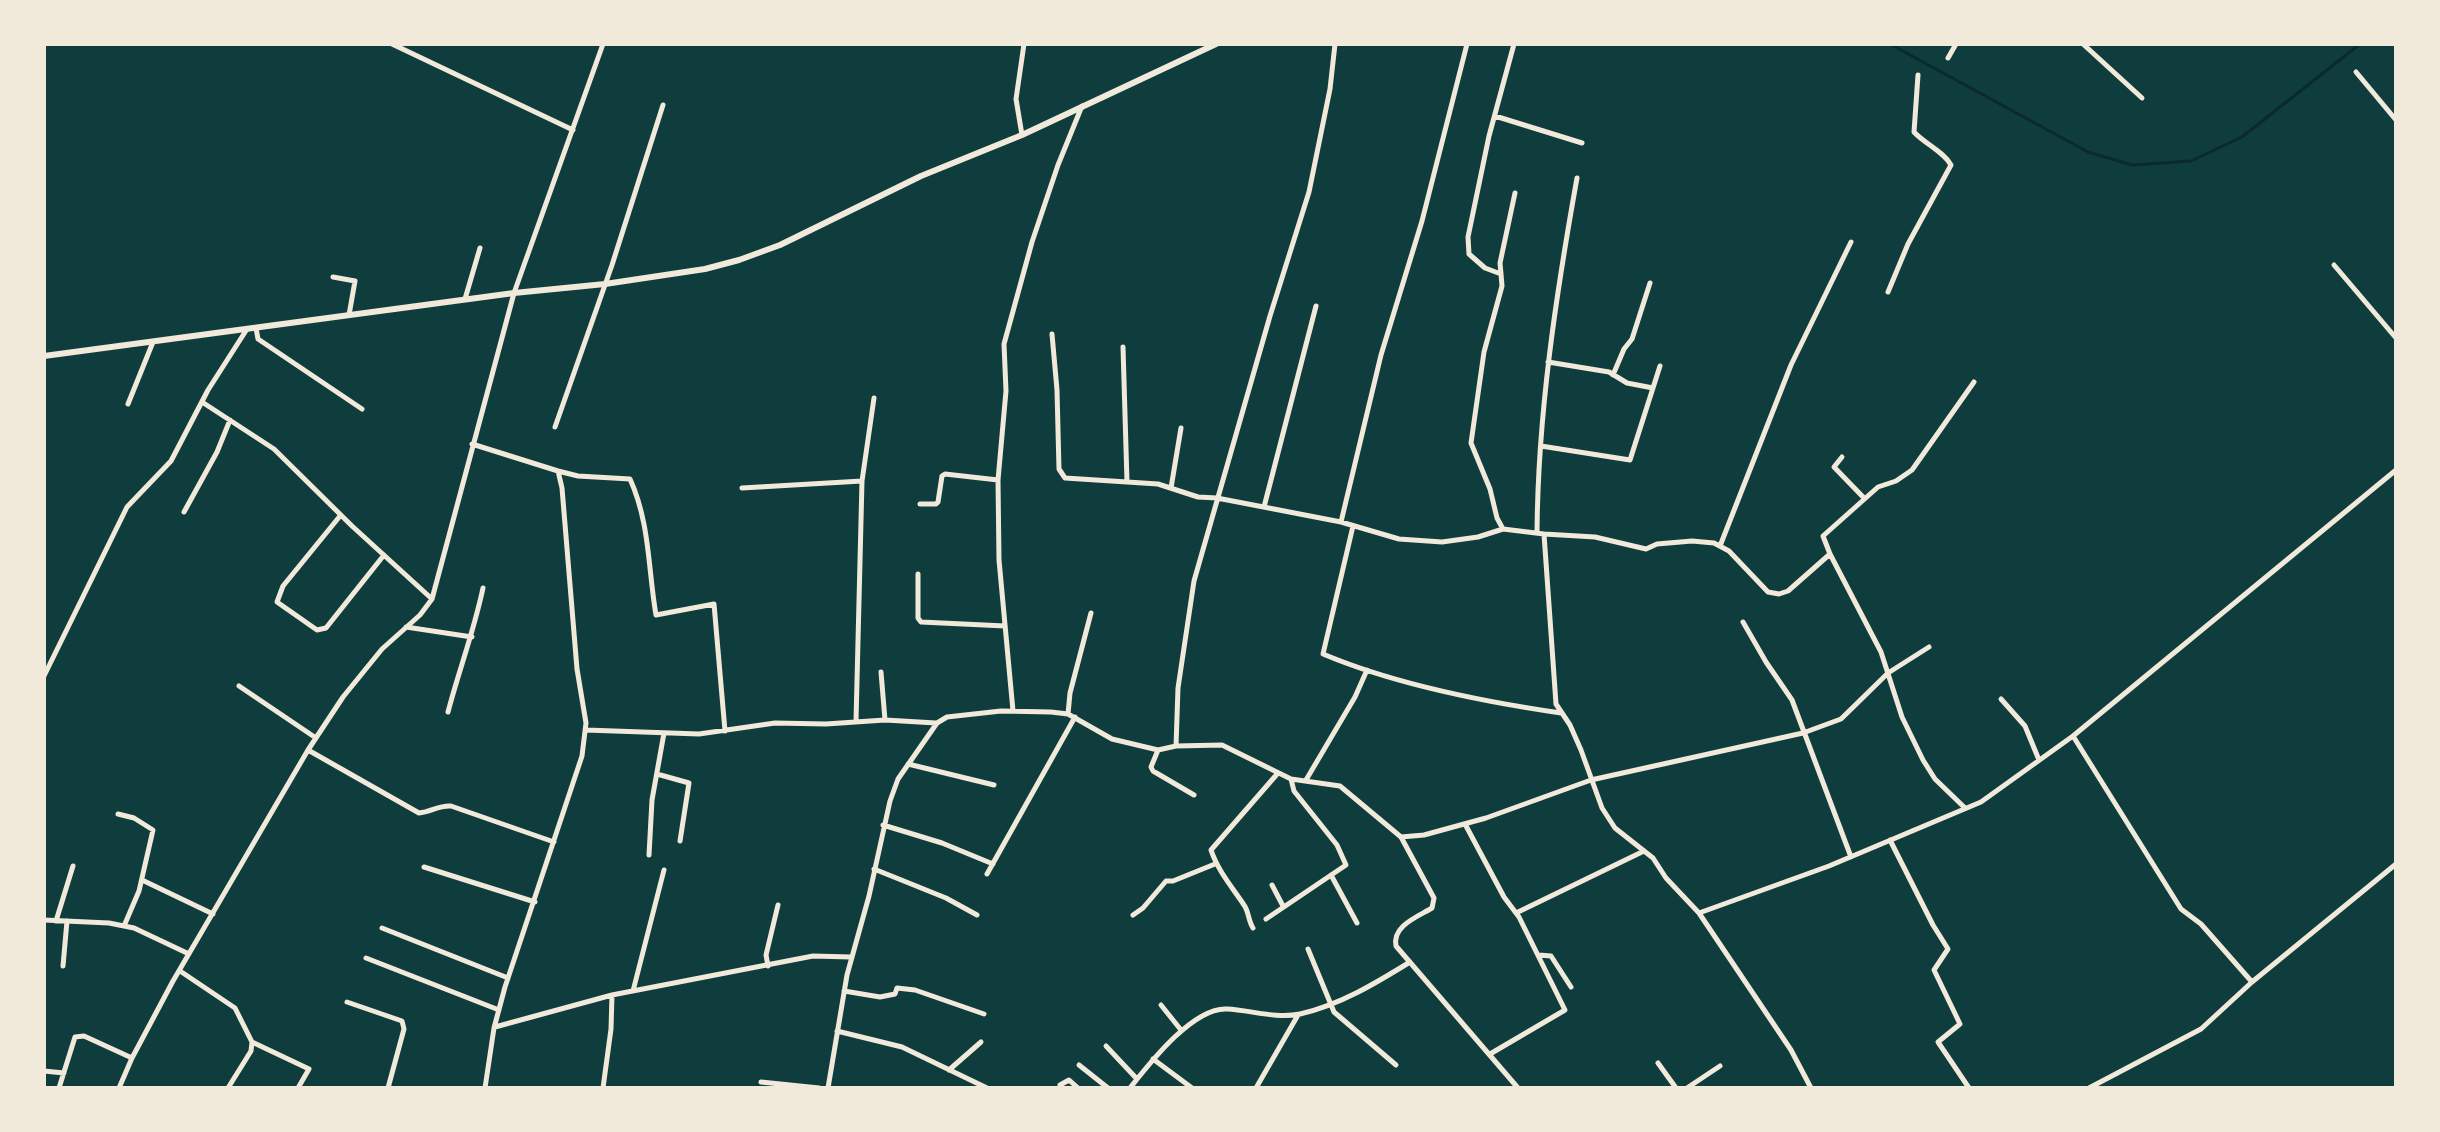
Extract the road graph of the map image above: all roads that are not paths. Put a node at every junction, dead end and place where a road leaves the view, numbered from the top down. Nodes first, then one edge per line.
1 (392, 44) edge
2 (603, 44) edge
3 (1024, 44) edge
4 (1216, 44) edge
5 (1335, 44) edge
6 (1467, 44) edge
7 (1514, 44) edge
8 (1956, 44) edge
9 (2083, 44) edge
10 (1948, 58) dead end
11 (2356, 72) dead end
12 (1918, 75) dead end
13 (2142, 98) dead end
14 (663, 105) dead end
15 (1083, 106) junction
16 (1495, 116) junction
17 (2396, 120) edge
18 (573, 130) junction
19 (1022, 135) junction
20 (1582, 143) dead end
21 (1577, 178) dead end
22 (1515, 193) dead end
23 (1851, 242) dead end
24 (480, 248) dead end
25 (2334, 265) dead end
26 (1501, 274) junction
27 (333, 277) dead end
28 (1650, 283) dead end
29 (605, 284) junction
30 (1888, 292) dead end
31 (514, 293) junction
32 (465, 299) junction
33 (1316, 306) dead end
34 (349, 315) junction
35 (256, 328) junction
36 (247, 329) junction
37 (1052, 334) dead end
38 (2396, 338) edge
39 (153, 342) junction
40 (1123, 347) dead end
41 (44, 356) edge
42 (1548, 362) junction
43 (1660, 366) dead end
44 (1613, 375) junction
45 (1974, 382) dead end
46 (1653, 388) junction
47 (874, 398) dead end
48 (202, 402) junction
49 (128, 404) dead end
50 (362, 409) dead end
51 (230, 420) junction
52 (555, 427) dead end
53 (1181, 428) dead end
54 (472, 444) junction
55 (1541, 446) junction
56 (1842, 457) dead end
57 (2396, 470) edge
58 (558, 471) junction
59 (998, 480) junction
60 (862, 481) junction
61 (1127, 482) junction
62 (742, 488) dead end
63 (1171, 488) junction
64 (1217, 498) junction
65 (1864, 498) junction
66 (920, 504) dead end
67 (1264, 507) junction
68 (184, 512) dead end
69 (341, 515) junction
70 (1341, 522) junction
71 (1353, 526) junction
72 (1503, 529) junction
73 (1541, 533) junction
74 (1720, 546) junction
75 (1830, 554) junction
76 (384, 555) junction
77 (918, 574) dead end
78 (483, 588) dead end
79 (432, 599) junction
80 (1091, 613) dead end
81 (1743, 622) dead end
82 (1005, 626) junction
83 (406, 627) junction
84 (473, 637) junction
85 (1929, 647) dead end
86 (1367, 670) junction
87 (881, 672) dead end
88 (1888, 673) junction
89 (44, 676) edge
90 (239, 686) dead end
91 (2001, 699) dead end
92 (1013, 711) junction
93 (448, 712) dead end
94 (1562, 713) junction
95 (1068, 714) junction
96 (1075, 717) junction
97 (885, 720) junction
98 (856, 721) junction
99 (937, 723) junction
100 (586, 730) junction
101 (725, 731) junction
102 (664, 733) junction
103 (1803, 733) junction
104 (2073, 736) junction
105 (316, 738) junction
106 (1176, 746) junction
107 (308, 750) junction
108 (1158, 750) junction
109 (2039, 760) junction
110 (908, 764) junction
111 (1278, 773) junction
112 (657, 774) junction
113 (1291, 779) junction
114 (1306, 780) junction
115 (1591, 780) junction
116 (994, 785) dead end
117 (1194, 795) dead end
118 (1965, 808) junction
119 (118, 814) dead end
120 (1465, 824) junction
121 (883, 825) junction
122 (1401, 837) junction
123 (1890, 840) junction
124 (680, 841) dead end
125 (554, 842) junction
126 (1644, 851) junction
127 (649, 855) dead end
128 (1851, 857) junction
129 (993, 864) junction
130 (1215, 864) junction
131 (2396, 864) edge
132 (73, 866) dead end
133 (424, 867) dead end
134 (874, 869) junction
135 (664, 870) dead end
136 (987, 874) dead end
137 (1331, 875) junction
138 (142, 880) junction
139 (1272, 885) dead end
140 (535, 902) junction
141 (778, 905) dead end
142 (1283, 906) junction
143 (1516, 913) junction
144 (1699, 913) junction
145 (213, 914) junction
146 (977, 915) dead end
147 (1133, 915) dead end
148 (1266, 919) dead end
149 (44, 920) edge
150 (56, 921) junction
151 (67, 921) junction
152 (1357, 923) dead end
153 (124, 926) junction
154 (382, 928) dead end
155 (1253, 928) dead end
156 (1308, 949) dead end
157 (189, 954) junction
158 (1538, 955) junction
159 (851, 957) junction
160 (366, 958) dead end
161 (1410, 962) junction
162 (63, 966) dead end
163 (768, 966) junction
164 (180, 971) junction
165 (508, 978) junction
166 (2252, 982) junction
167 (1571, 987) dead end
168 (633, 991) junction
169 (844, 991) junction
170 (612, 995) junction
171 (347, 1002) dead end
172 (1329, 1003) junction
173 (1161, 1005) dead end
174 (499, 1010) junction
175 (984, 1014) dead end
176 (1298, 1014) junction
177 (494, 1028) junction
178 (1181, 1030) junction
179 (837, 1031) junction
180 (252, 1042) junction
181 (981, 1042) dead end
182 (1106, 1046) dead end
183 (1490, 1054) junction
184 (132, 1058) junction
185 (1153, 1059) junction
186 (1658, 1063) dead end
187 (1079, 1065) dead end
188 (1396, 1065) dead end
189 (1720, 1066) dead end
190 (949, 1070) junction
191 (44, 1071) edge
192 (64, 1073) junction
193 (1137, 1079) junction
194 (761, 1082) dead end
195 (1060, 1085) dead end
196 (59, 1088) edge
197 (119, 1088) edge
198 (228, 1088) edge
199 (298, 1088) edge
200 (388, 1088) edge
201 (485, 1088) edge
202 (603, 1088) edge
203 (819, 1088) edge
204 (828, 1088) edge
205 (987, 1088) edge
206 (1078, 1088) edge
207 (1108, 1088) edge
208 (1130, 1088) edge
209 (1192, 1088) edge
210 (1256, 1088) edge
211 (1518, 1088) edge
212 (1676, 1088) edge
213 (1687, 1088) edge
214 (1811, 1088) edge
215 (1969, 1088) edge
216 (2089, 1088) edge

1 - 18 street
2 - 18 street
3 - 19 street
4 - 15 main road
5 - 64 street
6 - 70 street
7 - 16 street
8 - 10 street
9 - 13 street
11 - 17 street
12 - 30 street
14 - 29 street
15 - 19 main road
15 - 59 street
16 - 20 street
16 - 26 street
18 - 31 street
19 - 29 main road
21 - 42 street
22 - 26 street
23 - 74 street
24 - 32 street
25 - 38 street
26 - 72 street
27 - 34 street
28 - 44 street
29 - 31 main road
29 - 52 street
31 - 32 main road
31 - 54 street
32 - 34 main road
33 - 67 street
34 - 35 main road
35 - 36 main road
35 - 50 street
36 - 39 main road
36 - 48 street
37 - 61 street
39 - 41 main road
39 - 49 street
40 - 61 street
42 - 44 street
42 - 55 street
43 - 46 street
44 - 46 street
45 - 65 street
46 - 55 street
47 - 60 street
48 - 51 street
48 - 89 street
51 - 68 street
51 - 69 street
53 - 63 street
54 - 58 street
54 - 79 street
55 - 73 street
56 - 65 street
57 - 104 street
58 - 100 street
58 - 101 street
59 - 66 street
59 - 82 street
60 - 62 street
60 - 98 street
61 - 63 street
63 - 64 street
64 - 67 street
64 - 106 street
65 - 75 street
67 - 70 street
69 - 76 street
69 - 76 street
70 - 71 street
71 - 72 street
71 - 86 street
72 - 73 street
73 - 74 street
73 - 94 street
74 - 75 street
75 - 88 street
76 - 79 street
77 - 82 street
78 - 84 street
79 - 83 street
80 - 95 street
81 - 103 street
82 - 92 street
83 - 84 street
83 - 105 street
84 - 93 street
85 - 88 street
86 - 94 street
86 - 114 street
87 - 97 street
88 - 103 street
88 - 118 street
90 - 105 street
91 - 109 street
92 - 95 street
92 - 99 street
94 - 115 street
95 - 96 street
96 - 108 street
96 - 129 street
97 - 98 street
97 - 99 street
98 - 101 street
99 - 110 street
100 - 102 street
100 - 125 street
101 - 102 street
102 - 112 street
103 - 115 street
103 - 128 street
104 - 109 street
104 - 166 street
105 - 107 street
106 - 108 street
106 - 111 street
107 - 125 street
107 - 145 street
108 - 117 street
109 - 118 street
110 - 116 street
110 - 121 street
111 - 113 street
111 - 130 street
112 - 124 street
112 - 127 street
113 - 114 street
113 - 137 street
114 - 122 street
115 - 120 street
115 - 126 street
118 - 123 street
119 - 138 street
120 - 122 street
120 - 143 street
121 - 129 street
121 - 134 street
122 - 161 street
123 - 128 street
123 - 215 street
125 - 140 street
126 - 143 street
126 - 144 street
128 - 144 street
129 - 136 street
130 - 147 street
130 - 155 street
131 - 166 street
132 - 150 street
133 - 140 street
134 - 146 street
134 - 159 street
135 - 168 street
137 - 142 street
137 - 152 street
138 - 145 street
138 - 153 street
139 - 142 street
140 - 165 street
141 - 163 street
142 - 148 street
143 - 158 street
144 - 214 street
145 - 157 street
149 - 150 street
150 - 151 street
151 - 153 street
151 - 162 street
153 - 157 street
154 - 165 street
156 - 172 street
157 - 164 street
158 - 167 street
158 - 183 street
159 - 163 street
159 - 169 street
160 - 174 street
161 - 172 street
161 - 183 street
163 - 168 street
164 - 180 street
164 - 184 street
165 - 174 street
166 - 216 street
168 - 170 street
169 - 175 street
169 - 179 street
170 - 177 street
170 - 202 street
171 - 200 street
172 - 176 street
172 - 188 street
173 - 178 street
174 - 177 street
176 - 178 street
176 - 210 street
177 - 201 street
178 - 185 street
179 - 190 street
179 - 204 street
180 - 198 street
180 - 199 street
181 - 190 street
182 - 193 street
183 - 211 street
184 - 192 street
184 - 197 street
185 - 193 street
185 - 209 street
186 - 212 street
187 - 207 street
189 - 213 street
190 - 205 street
191 - 192 street
192 - 196 street
193 - 208 street
194 - 203 street
195 - 206 street

